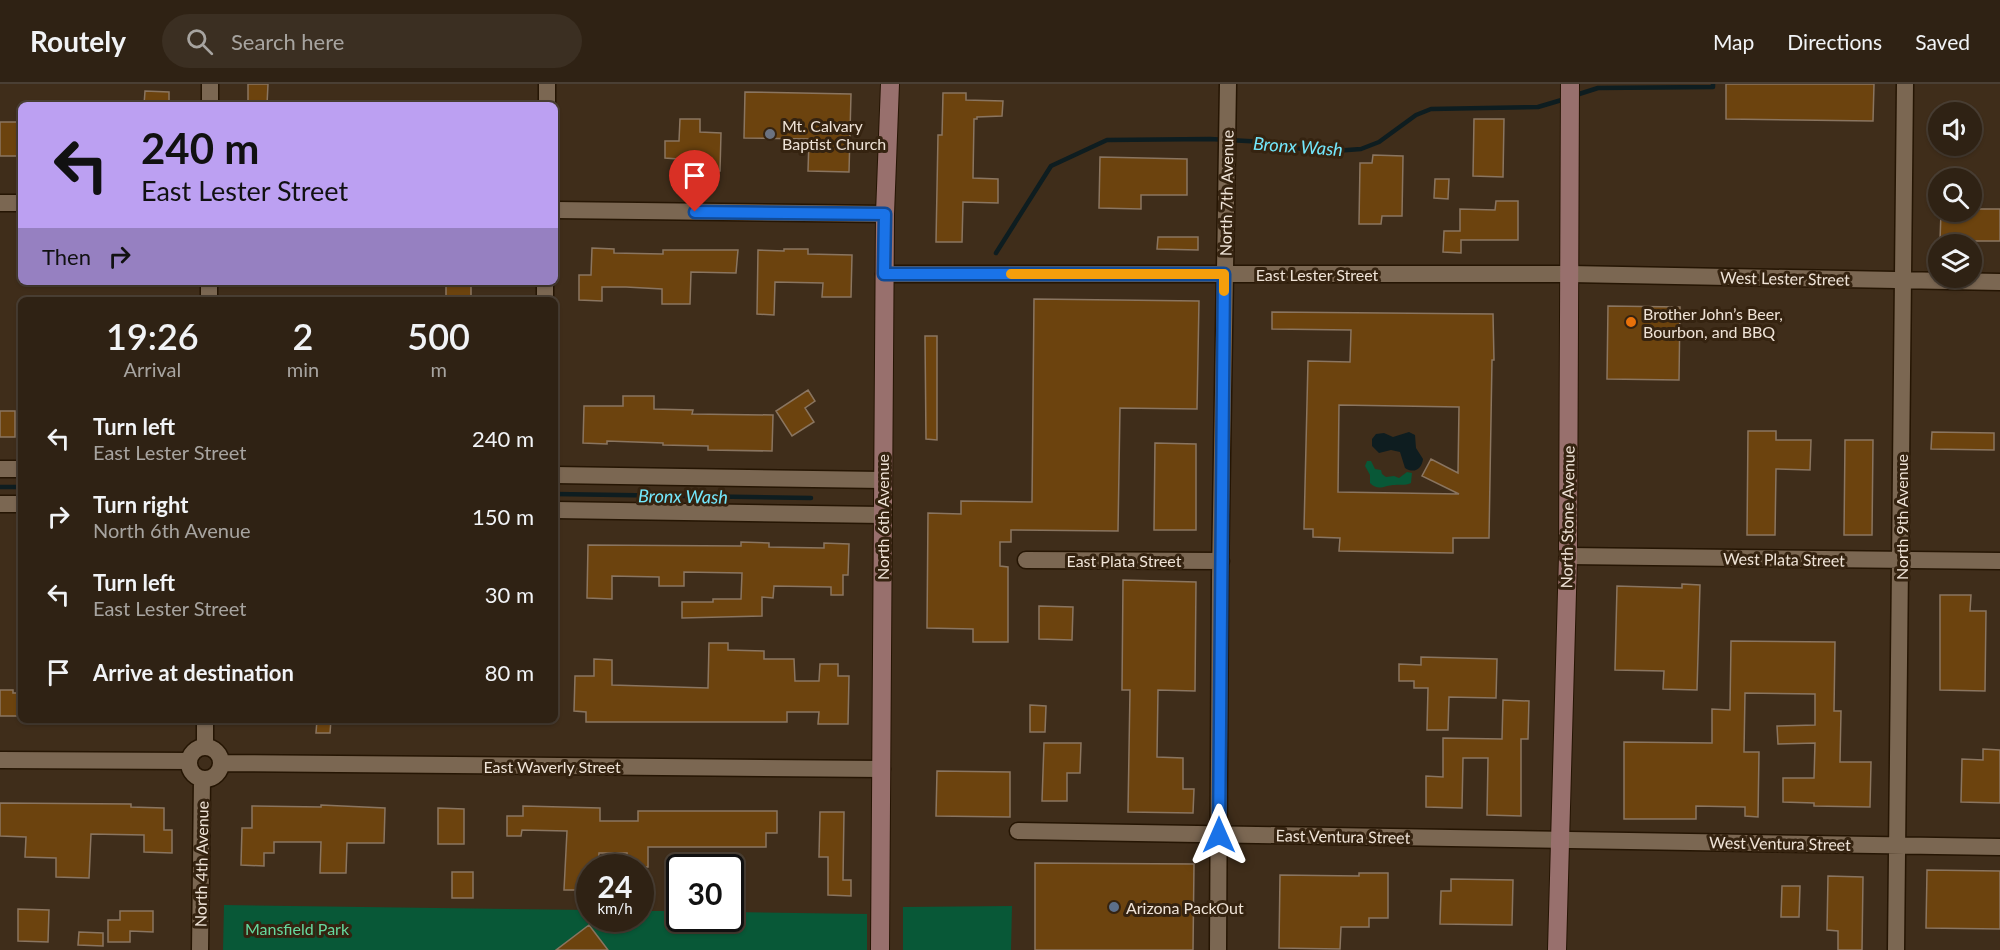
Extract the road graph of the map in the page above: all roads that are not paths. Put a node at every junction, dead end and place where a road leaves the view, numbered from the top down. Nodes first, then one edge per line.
1 (210, 84) edge
2 (547, 84) edge
3 (890, 84) edge
4 (1228, 84) edge
5 (1570, 84) edge
6 (1905, 84) edge
7 (210, 102) edge
8 (547, 102) edge
9 (0, 203) edge
10 (18, 203) edge
11 (558, 210) edge
12 (885, 214) junction
13 (884, 274) junction
14 (1224, 274) junction
15 (1570, 274) junction
16 (1902, 280) junction
17 (2000, 282) edge
18 (0, 469) edge
19 (18, 470) edge
20 (558, 475) edge
21 (882, 480) junction
22 (0, 504) edge
23 (18, 504) edge
24 (558, 510) edge
25 (882, 515) junction
26 (1568, 556) junction
27 (1026, 560) dead end
28 (1900, 560) junction
29 (1221, 561) junction
30 (2000, 561) edge
31 (205, 723) edge
32 (205, 747) junction
33 (0, 760) edge
34 (189, 761) junction
35 (222, 763) junction
36 (882, 769) junction
37 (202, 779) junction
38 (1018, 831) dead end
39 (1219, 835) junction
40 (1559, 839) junction
41 (1898, 845) junction
42 (2000, 847) edge
43 (200, 950) edge
44 (880, 950) edge
45 (1218, 950) edge
46 (1557, 950) edge
47 (1896, 950) edge

1 - 7 street
2 - 8 street
3 - 12 street, North 6th Avenue
4 - 14 street, North 7th Avenue
5 - 15 street, North Stone Avenue
6 - 16 street, North 9th Avenue
9 - 10 street
11 - 12 street
12 - 13 street, North 6th Avenue
13 - 14 street, East Lester Street
13 - 21 street, North 6th Avenue
14 - 15 street, East Lester Street
14 - 29 street, North 7th Avenue
15 - 16 street, West Lester Street
15 - 26 street, North Stone Avenue
16 - 17 street, West Lester Street
16 - 28 street, North 9th Avenue
18 - 19 street
20 - 21 street
21 - 25 street, North 6th Avenue
22 - 23 street
24 - 25 street
25 - 36 street, North 6th Avenue
26 - 28 street, West Plata Street
26 - 40 street, North Stone Avenue
27 - 29 street, East Plata Street
28 - 30 street, West Plata Street
28 - 41 street, North 9th Avenue
29 - 39 street, North 7th Avenue
31 - 32 street
32 - 34 street
32 - 35 street
33 - 34 street
34 - 37 street
35 - 36 street, East Waverly Street
35 - 37 street
36 - 44 street, North 6th Avenue
37 - 43 street, North 4th Avenue
38 - 39 street, East Ventura Street
39 - 40 street, East Ventura Street
39 - 45 street, North 7th Avenue
40 - 41 street, West Ventura Street
40 - 46 street, North Stone Avenue
41 - 42 street, West Ventura Street
41 - 47 street, North 9th Avenue

